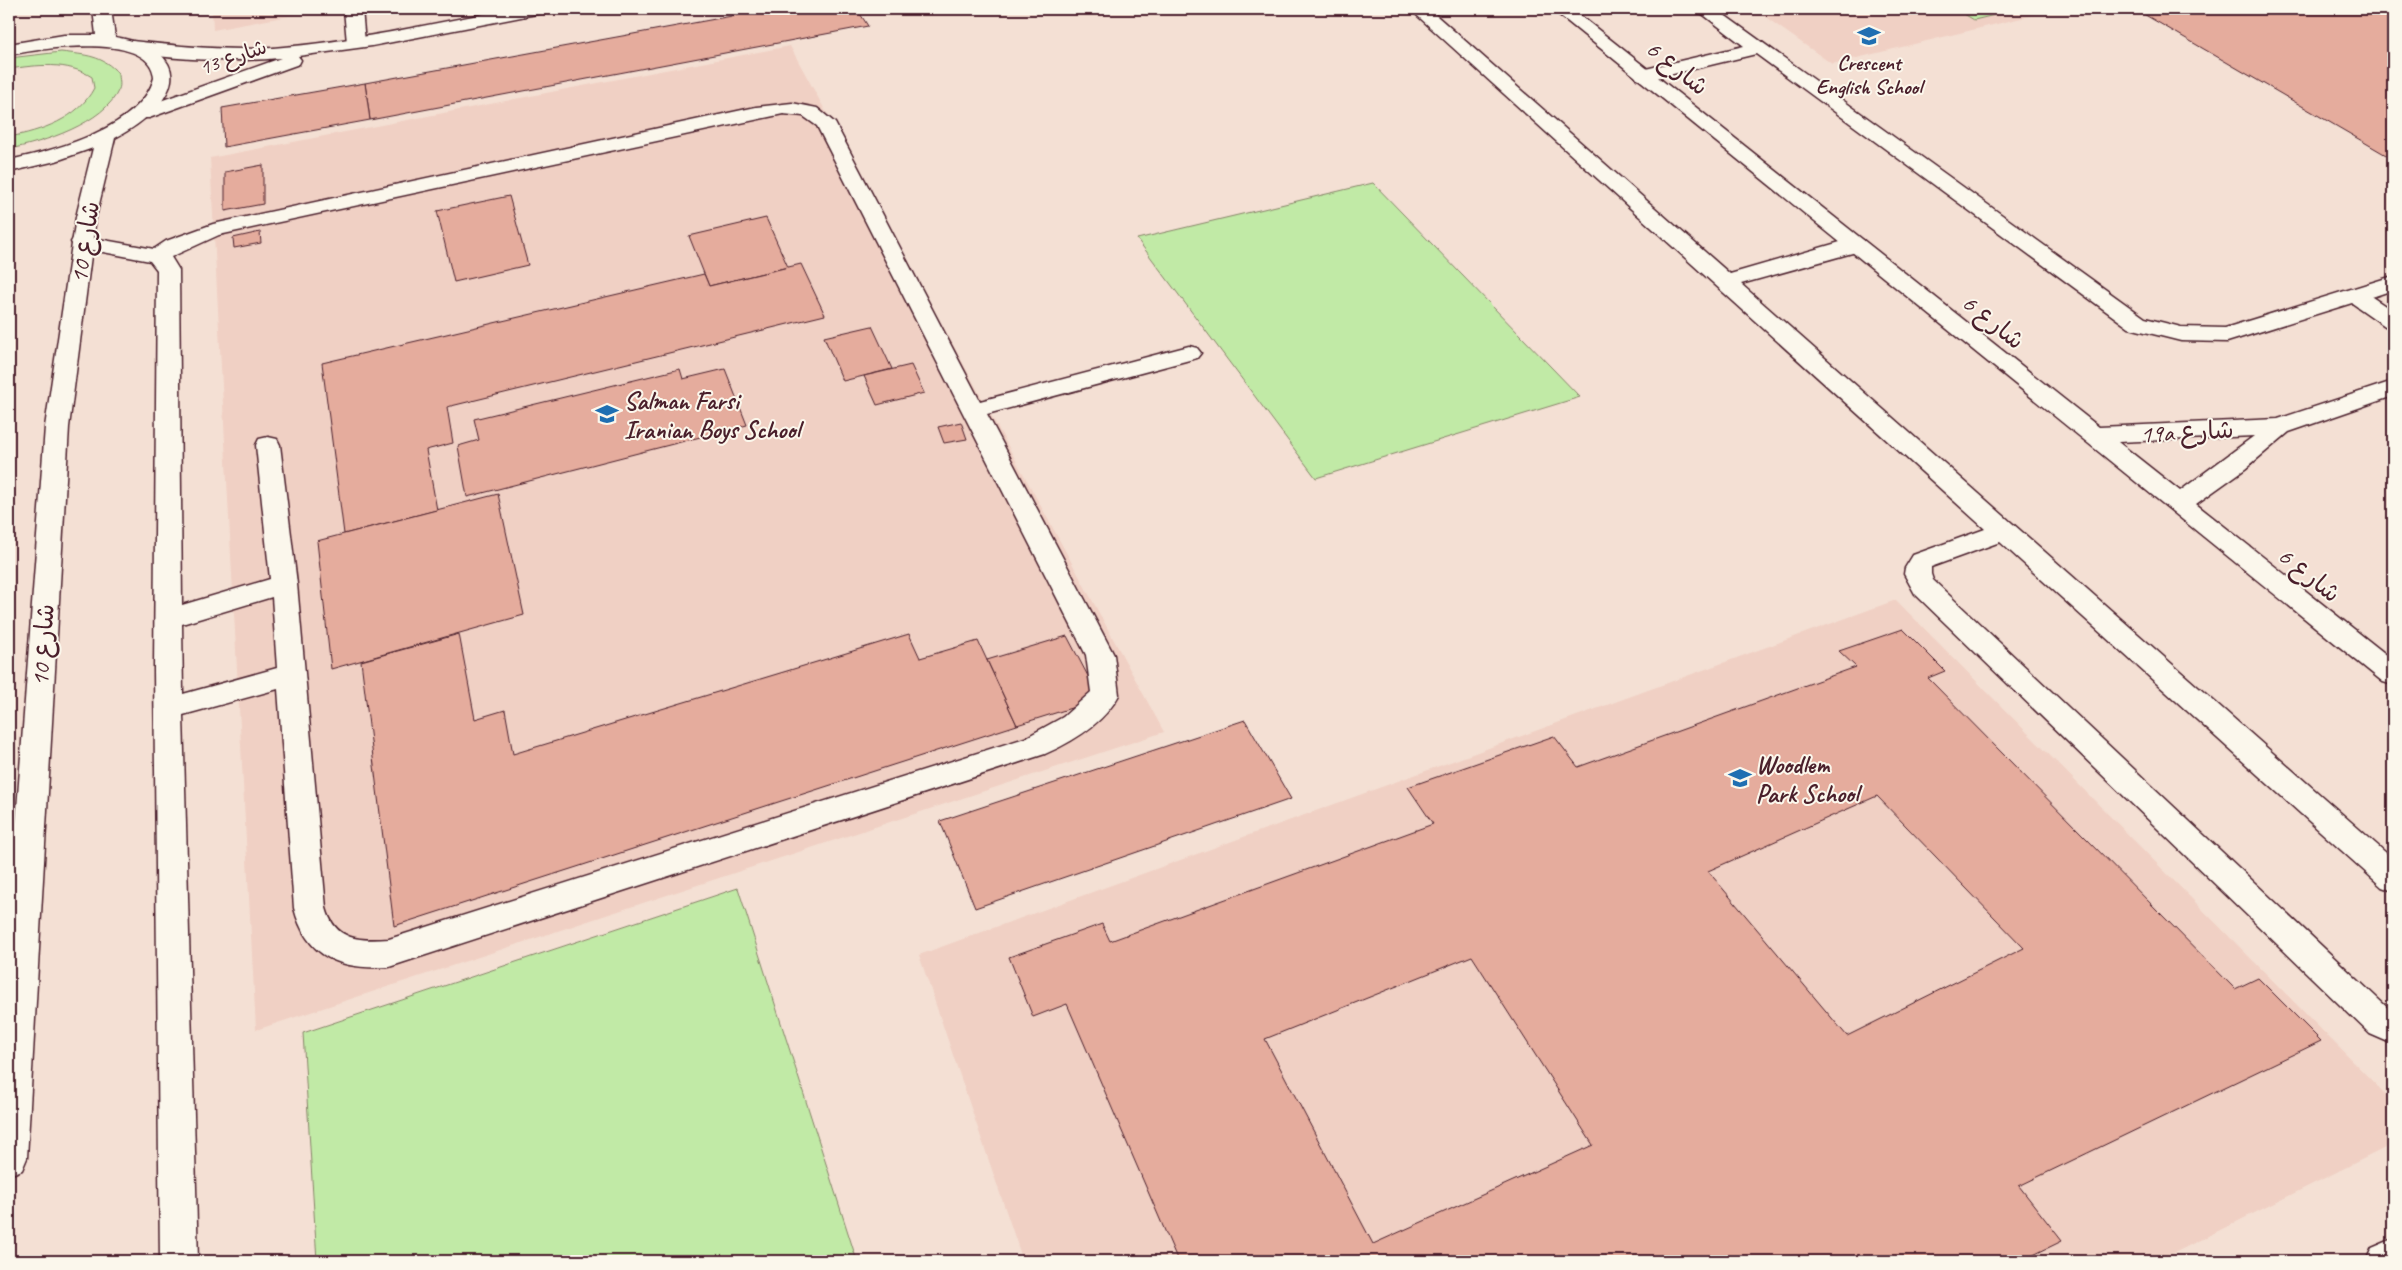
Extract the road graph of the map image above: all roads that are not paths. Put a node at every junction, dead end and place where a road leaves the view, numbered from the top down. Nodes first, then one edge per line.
1 (102, 9) edge
2 (352, 9) edge
3 (536, 9) edge
4 (1419, 9) edge
5 (1561, 9) edge
6 (1705, 9) edge
7 (106, 41) junction
8 (347, 44) junction
9 (132, 46) junction
10 (1759, 48) junction
11 (9, 49) edge
12 (1644, 75) junction
13 (142, 114) junction
14 (106, 136) junction
15 (9, 166) edge
16 (82, 242) junction
17 (1855, 245) junction
18 (157, 256) junction
19 (1725, 282) junction
20 (2393, 283) edge
21 (2356, 296) junction
22 (2393, 321) edge
23 (1189, 353) dead end
24 (2393, 388) edge
25 (973, 410) junction
26 (2280, 427) junction
27 (2093, 435) junction
28 (268, 445) dead end
29 (2179, 504) junction
30 (2004, 531) junction
31 (284, 584) junction
32 (169, 618) junction
33 (290, 675) junction
34 (2393, 675) edge
35 (170, 708) junction
36 (2393, 878) edge
37 (2393, 1030) edge
38 (9, 1158) edge
39 (2393, 1257) edge
40 (179, 1261) edge
41 (2385, 1261) edge

1 - 7 street
2 - 8 street
3 - 8 street, شارع 13
4 - 19 street
5 - 12 street, شارع 6
6 - 10 street
7 - 9 street
7 - 11 street
8 - 9 street, شارع 13
8 - 13 street, شارع 13
9 - 13 street
10 - 12 street
10 - 21 street
12 - 17 street, شارع 6
13 - 14 street
14 - 15 street
14 - 16 street, شارع 10
16 - 18 street
16 - 38 street, شارع 10
17 - 19 street
17 - 27 street, شارع 6
18 - 25 street
18 - 32 street
19 - 30 street
20 - 21 street
21 - 22 street
23 - 25 street
24 - 26 street, 19a شارع
25 - 33 street
26 - 27 street, 19a شارع
26 - 29 street, 19a شارع
27 - 29 street, شارع 6
28 - 31 street
29 - 34 street, شارع 6
30 - 36 street
30 - 37 street
31 - 32 street
31 - 33 street
32 - 35 street
33 - 35 street
35 - 40 street
39 - 41 street

